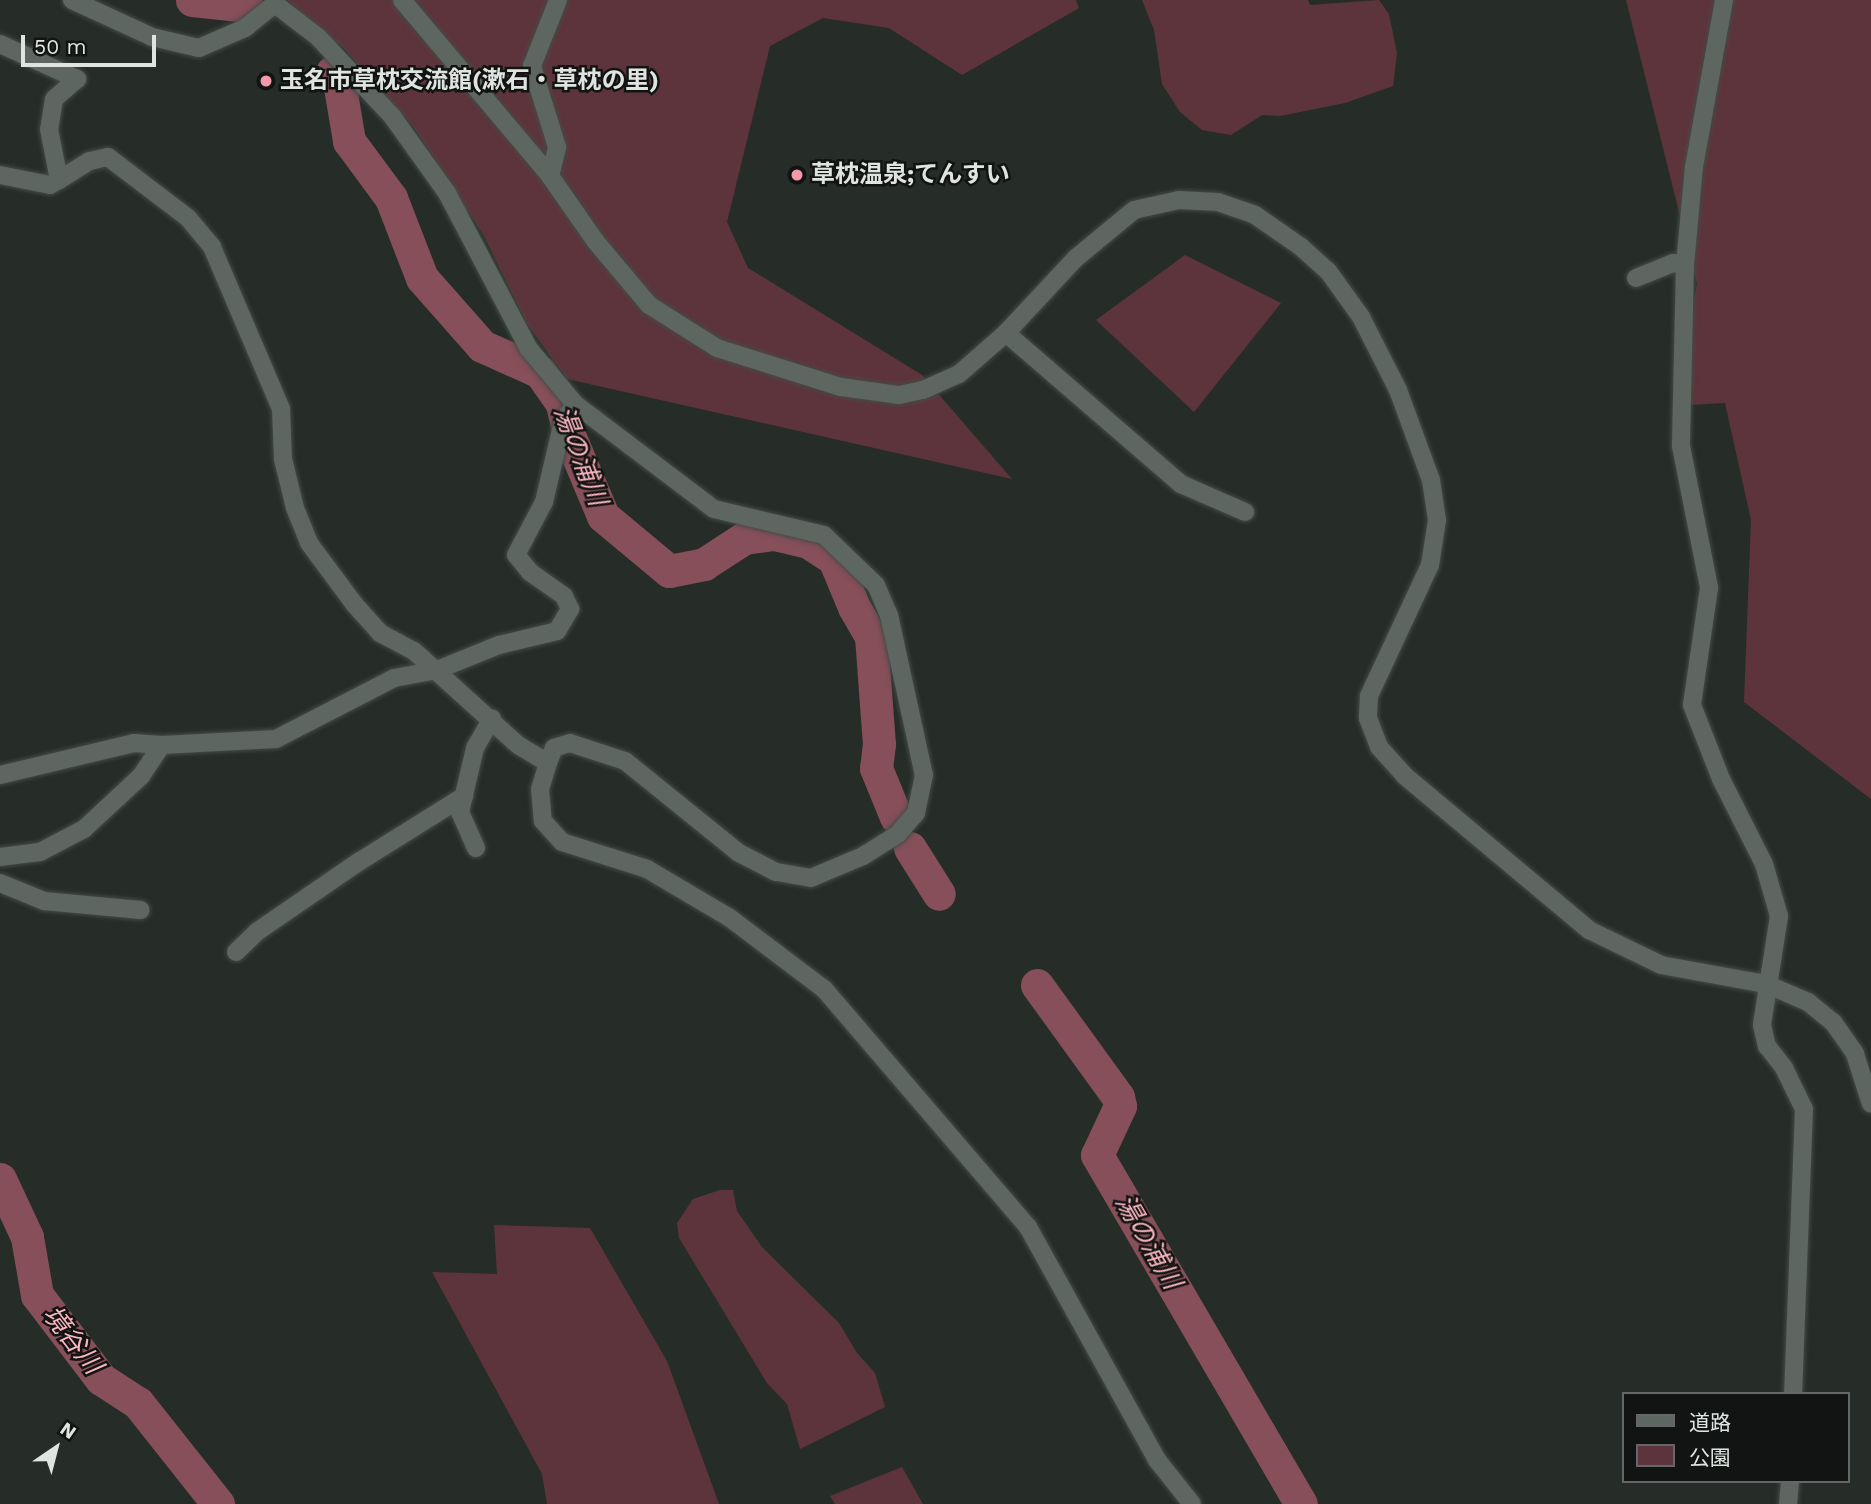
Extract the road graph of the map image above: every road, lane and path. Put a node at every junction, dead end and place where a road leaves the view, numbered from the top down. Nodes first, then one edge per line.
1 (72, 0) edge
2 (402, 0) edge
3 (558, 0) edge
4 (1724, 0) edge
5 (274, 1) edge
6 (0, 44) edge
7 (0, 175) edge
8 (550, 176) junction
9 (59, 180) junction
10 (1685, 265) junction
11 (1636, 278) dead end
12 (1006, 333) junction
13 (569, 413) junction
14 (1245, 512) dead end
15 (437, 670) junction
16 (492, 718) junction
17 (162, 746) junction
18 (548, 763) junction
19 (0, 775) edge
20 (464, 796) junction
21 (476, 848) dead end
22 (0, 858) edge
23 (0, 883) edge
24 (141, 910) dead end
25 (236, 952) dead end
26 (1766, 984) junction
27 (1871, 1104) edge
28 (1793, 1392) edge
29 (1790, 1483) edge
30 (1192, 1504) edge
31 (1788, 1504) edge

1 - 5 street
2 - 8 street
3 - 8 street
4 - 10 street
5 - 13 street
6 - 9 street
7 - 9 street
8 - 12 street
9 - 15 street
10 - 11 street
10 - 26 street
12 - 14 street
12 - 26 street
13 - 15 street
13 - 18 street
15 - 16 street
15 - 17 street
16 - 18 street
16 - 20 street
17 - 19 street
17 - 22 street
18 - 30 street
20 - 21 street
20 - 25 street
23 - 24 street
26 - 27 street
26 - 28 street
29 - 31 street

